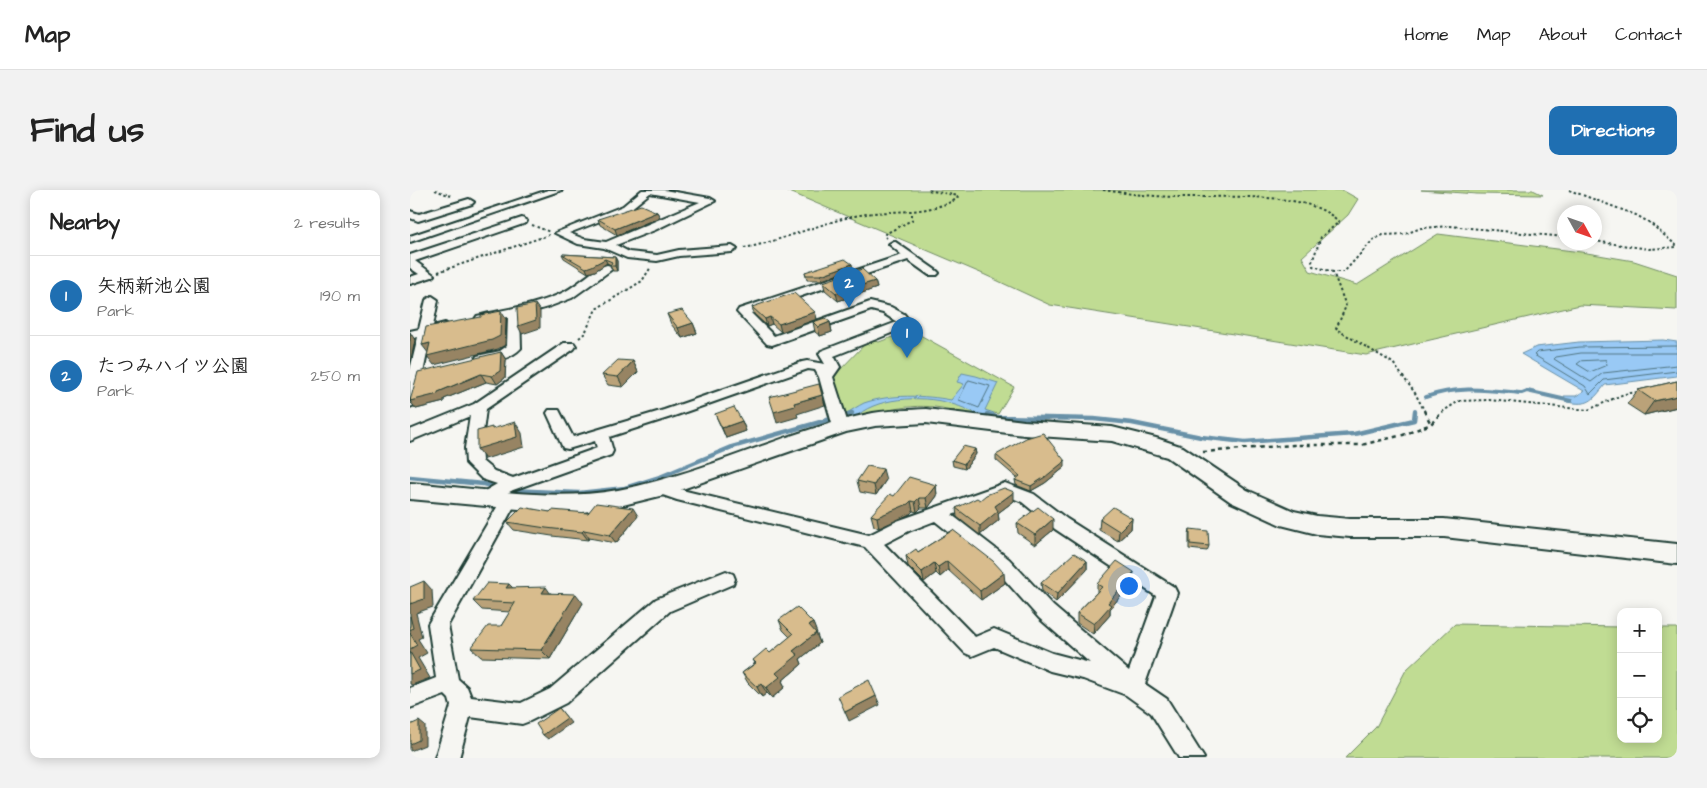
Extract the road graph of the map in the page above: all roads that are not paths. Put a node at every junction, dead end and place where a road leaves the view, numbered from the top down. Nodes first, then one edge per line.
1 (557, 190) edge
2 (648, 190) edge
3 (470, 202) dead end
4 (410, 214) edge
5 (522, 221) dead end
6 (410, 239) edge
7 (894, 244) road end
8 (607, 245) junction
9 (732, 249) road end
10 (910, 256) junction
11 (410, 259) edge
12 (410, 263) edge
13 (607, 268) dead end
14 (933, 273) dead end
15 (410, 281) edge
16 (432, 300) dead end
17 (514, 312) junction
18 (424, 332) junction
19 (410, 336) edge
20 (569, 346) road end
21 (469, 362) edge
22 (414, 371) edge
23 (433, 371) edge
24 (826, 376) junction
25 (410, 402) edge
26 (479, 407) junction
27 (554, 413) dead end
28 (839, 421) junction
29 (601, 434) junction
30 (410, 436) edge
31 (660, 488) junction
32 (410, 492) edge
33 (502, 492) junction
34 (937, 514) junction
35 (871, 542) junction
36 (1677, 554) edge
37 (726, 579) dead end
38 (448, 684) junction
39 (1133, 688) junction
40 (410, 698) edge
41 (462, 706) junction
42 (447, 758) edge
43 (1192, 758) edge

1 - 6 street
2 - 8 street
2 - 8 street
3 - 4 street
5 - 11 street
7 - 10 street
8 - 9 street
10 - 14 street
10 - 24 street
12 - 15 street
13 - 17 street
16 - 18 street
17 - 18 street
17 - 21 street
18 - 19 street
18 - 22 street
20 - 26 street
22 - 23 street
22 - 25 street
24 - 28 street
24 - 29 street
26 - 30 street
26 - 33 street
27 - 29 street
28 - 31 street
28 - 36 street
29 - 33 street
31 - 33 street
31 - 35 street
32 - 33 street
33 - 38 street
34 - 35 street
34 - 39 street
34 - 39 street
35 - 39 street
37 - 41 street
38 - 40 street
38 - 41 street
39 - 43 street
41 - 42 street

